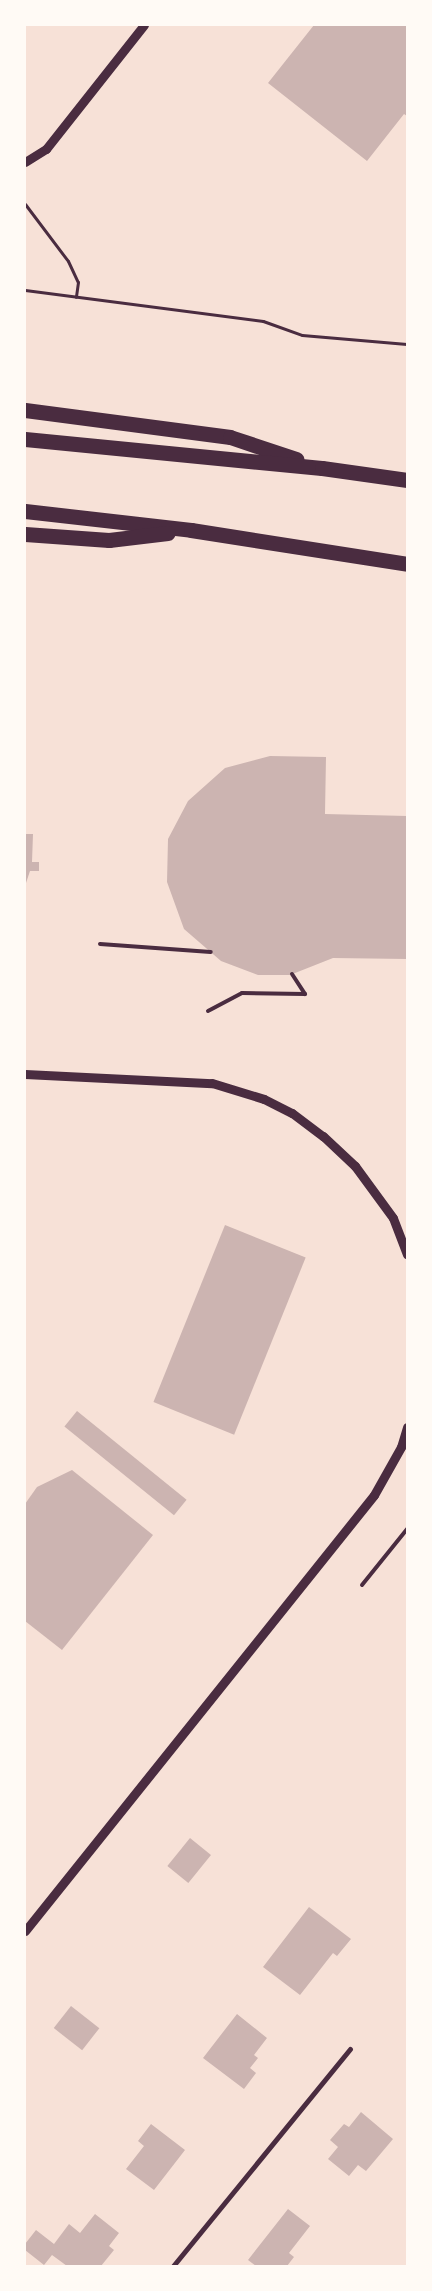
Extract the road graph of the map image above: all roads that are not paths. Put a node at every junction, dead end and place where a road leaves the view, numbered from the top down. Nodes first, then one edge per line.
1 (144, 25) edge
2 (25, 162) edge
3 (25, 410) edge
4 (25, 439) edge
5 (322, 468) junction
6 (407, 480) edge
7 (25, 511) edge
8 (191, 530) junction
9 (25, 534) edge
10 (407, 564) edge
11 (100, 944) dead end
12 (211, 952) dead end
13 (292, 974) dead end
14 (208, 1011) dead end
15 (25, 1074) edge
16 (407, 1254) edge
17 (407, 1426) edge
18 (407, 1529) edge
19 (362, 1585) dead end
20 (25, 1932) edge
21 (350, 2049) dead end
22 (173, 2266) edge

1 - 2 street
3 - 5 highway
4 - 5 highway
5 - 6 highway
7 - 8 highway
8 - 9 highway
8 - 10 highway
11 - 12 lane
13 - 14 lane
15 - 16 street
17 - 20 street
18 - 19 lane
21 - 22 street

